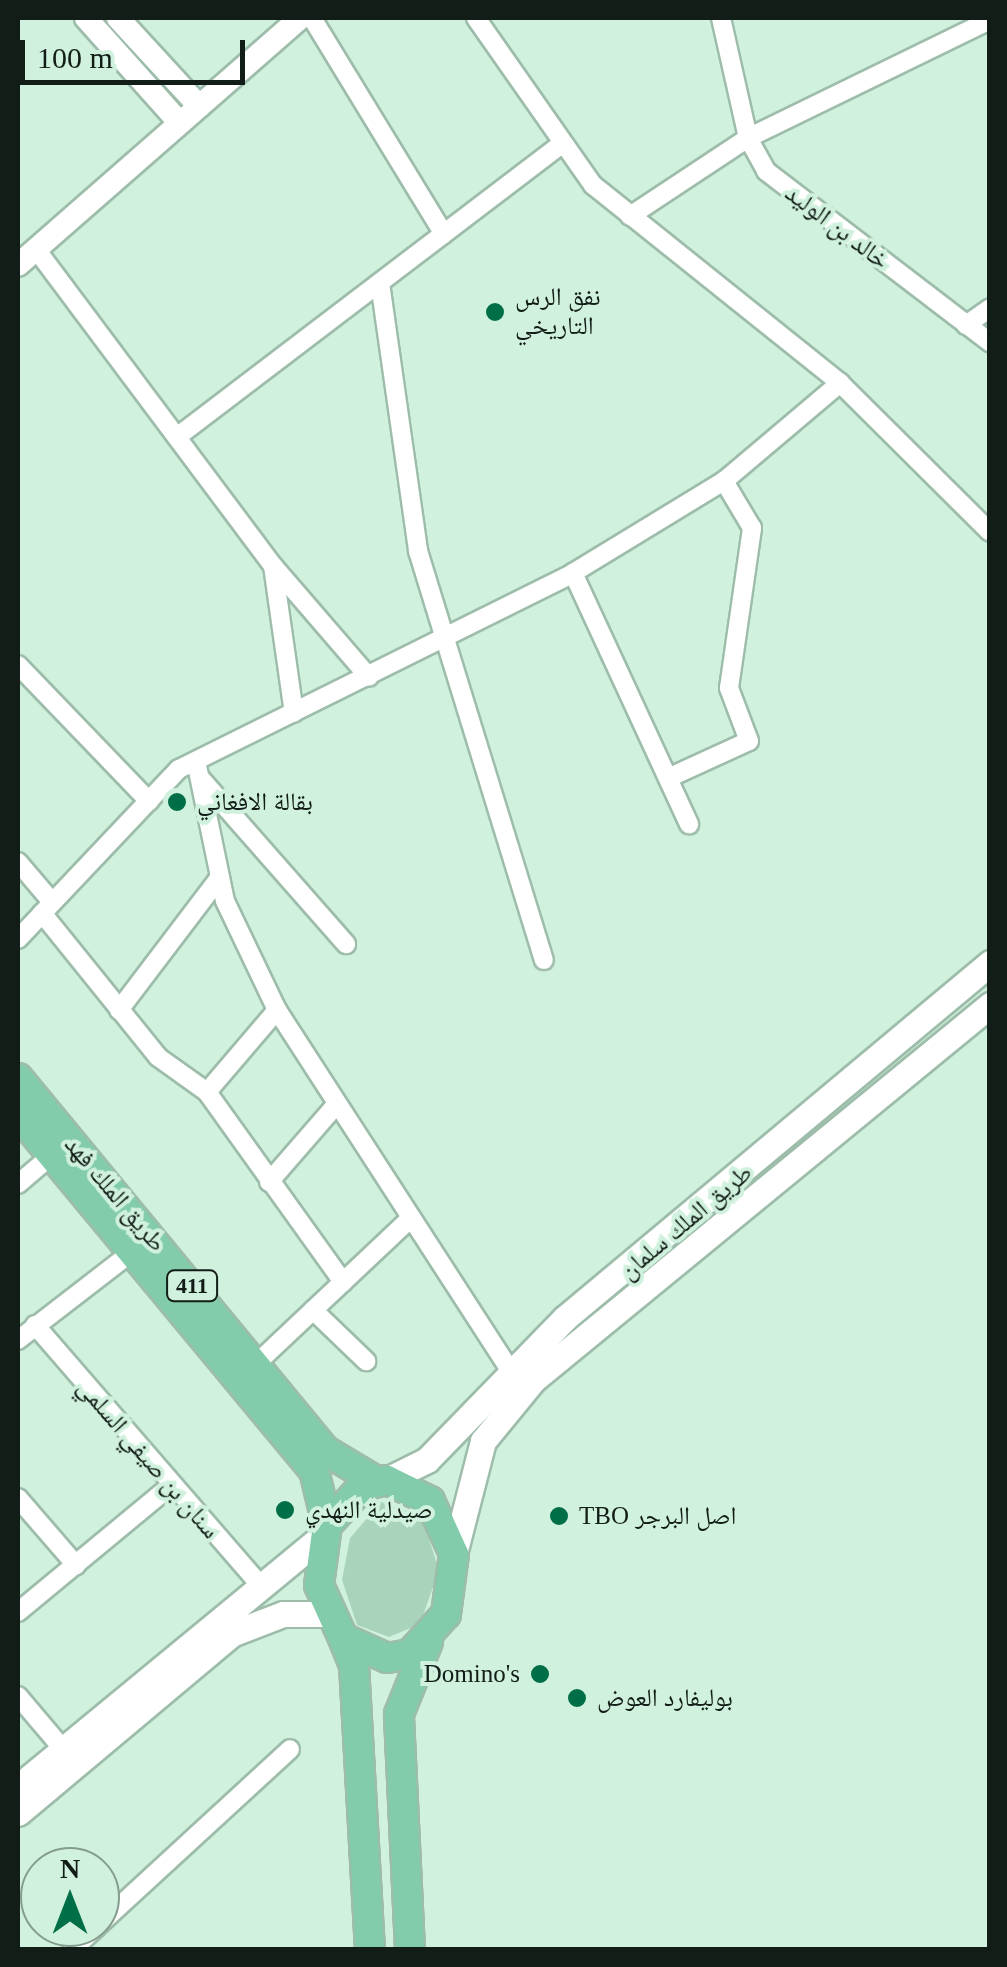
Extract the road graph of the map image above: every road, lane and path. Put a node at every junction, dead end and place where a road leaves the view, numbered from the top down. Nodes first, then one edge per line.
1 (86, 18) edge
2 (118, 18) edge
3 (300, 18) edge
4 (312, 18) edge
5 (476, 18) edge
6 (722, 18) edge
7 (990, 20) edge
8 (199, 106) junction
9 (180, 122) junction
10 (748, 138) junction
11 (562, 144) junction
12 (630, 216) junction
13 (444, 234) junction
14 (36, 249) junction
15 (18, 265) edge
16 (380, 283) junction
17 (990, 308) edge
18 (966, 324) junction
19 (990, 342) edge
20 (840, 383) junction
21 (177, 437) junction
22 (724, 482) junction
23 (990, 532) edge
24 (274, 566) junction
25 (573, 574) junction
26 (451, 638) junction
27 (18, 664) edge
28 (369, 677) junction
29 (294, 713) junction
30 (198, 769) junction
31 (668, 778) junction
32 (149, 801) junction
33 (689, 824) dead end
34 (18, 862) edge
35 (220, 877) junction
36 (47, 908) junction
37 (18, 939) edge
38 (346, 944) dead end
39 (544, 960) dead end
40 (990, 963) edge
41 (990, 1005) edge
42 (119, 1010) junction
43 (277, 1010) junction
44 (18, 1078) edge
45 (207, 1092) junction
46 (335, 1106) junction
47 (18, 1114) edge
48 (52, 1155) junction
49 (269, 1182) junction
50 (18, 1184) edge
51 (411, 1218) junction
52 (133, 1252) junction
53 (343, 1282) junction
54 (313, 1310) junction
55 (36, 1326) junction
56 (18, 1340) edge
57 (366, 1361) dead end
58 (257, 1363) junction
59 (510, 1370) junction
60 (381, 1481) junction
61 (168, 1488) junction
62 (18, 1498) edge
63 (326, 1530) junction
64 (454, 1554) junction
65 (76, 1565) junction
66 (264, 1589) junction
67 (18, 1612) edge
68 (327, 1614) junction
69 (343, 1638) junction
70 (430, 1638) junction
71 (18, 1696) edge
72 (290, 1748) dead end
73 (62, 1749) junction
74 (18, 1786) edge
75 (18, 1813) edge
76 (120, 1906) edge
77 (370, 1950) edge
78 (410, 1950) edge

1 - 9 street
2 - 8 street
3 - 8 street
4 - 13 street
5 - 11 street
6 - 10 street, خالد بن الوليد
7 - 10 street
8 - 9 street
9 - 14 street
10 - 12 street
10 - 18 street, خالد بن الوليد
11 - 12 street
11 - 13 street
12 - 20 street
13 - 16 street
14 - 15 street
14 - 21 street
16 - 21 street
16 - 26 street
17 - 18 street
18 - 19 street, خالد بن الوليد
20 - 22 street
20 - 23 street
21 - 24 street
22 - 25 street
22 - 31 street
24 - 28 street
24 - 29 street
25 - 26 street
25 - 31 street
26 - 28 street
26 - 39 street
27 - 32 street
28 - 29 street
29 - 30 street
30 - 32 street
30 - 35 street
30 - 38 street
31 - 33 street
32 - 36 street
34 - 36 street
35 - 42 street
35 - 43 street
36 - 37 street
36 - 42 street
40 - 59 main road, طريق الملك سلمان
41 - 64 main road, طريق الملك سلمان
42 - 45 street
43 - 45 street
43 - 46 street
44 - 58 main road, طريق الملك فهد / 411
45 - 49 street
46 - 49 street
46 - 51 street
47 - 48 main road, طريق الملك فهد / 411
48 - 50 street
48 - 52 main road, طريق الملك فهد / 411
49 - 53 street
51 - 53 street
51 - 59 street
52 - 55 street
52 - 63 main road, طريق الملك فهد / 411
53 - 54 street
54 - 57 street
54 - 58 street
55 - 56 street
55 - 61 street, سنان بن صيفي السلمي
58 - 60 main road, طريق الملك فهد / 411
59 - 60 main road, طريق الملك سلمان
60 - 63 main road
60 - 64 main road
61 - 65 street
61 - 66 street, سنان بن صيفي السلمي
62 - 65 street
63 - 66 main road
63 - 68 main road
64 - 70 main road
65 - 67 street
66 - 73 main road
68 - 69 main road
68 - 75 main road
69 - 70 main road
69 - 77 main road
70 - 78 main road
71 - 73 street
72 - 76 street
73 - 74 main road

